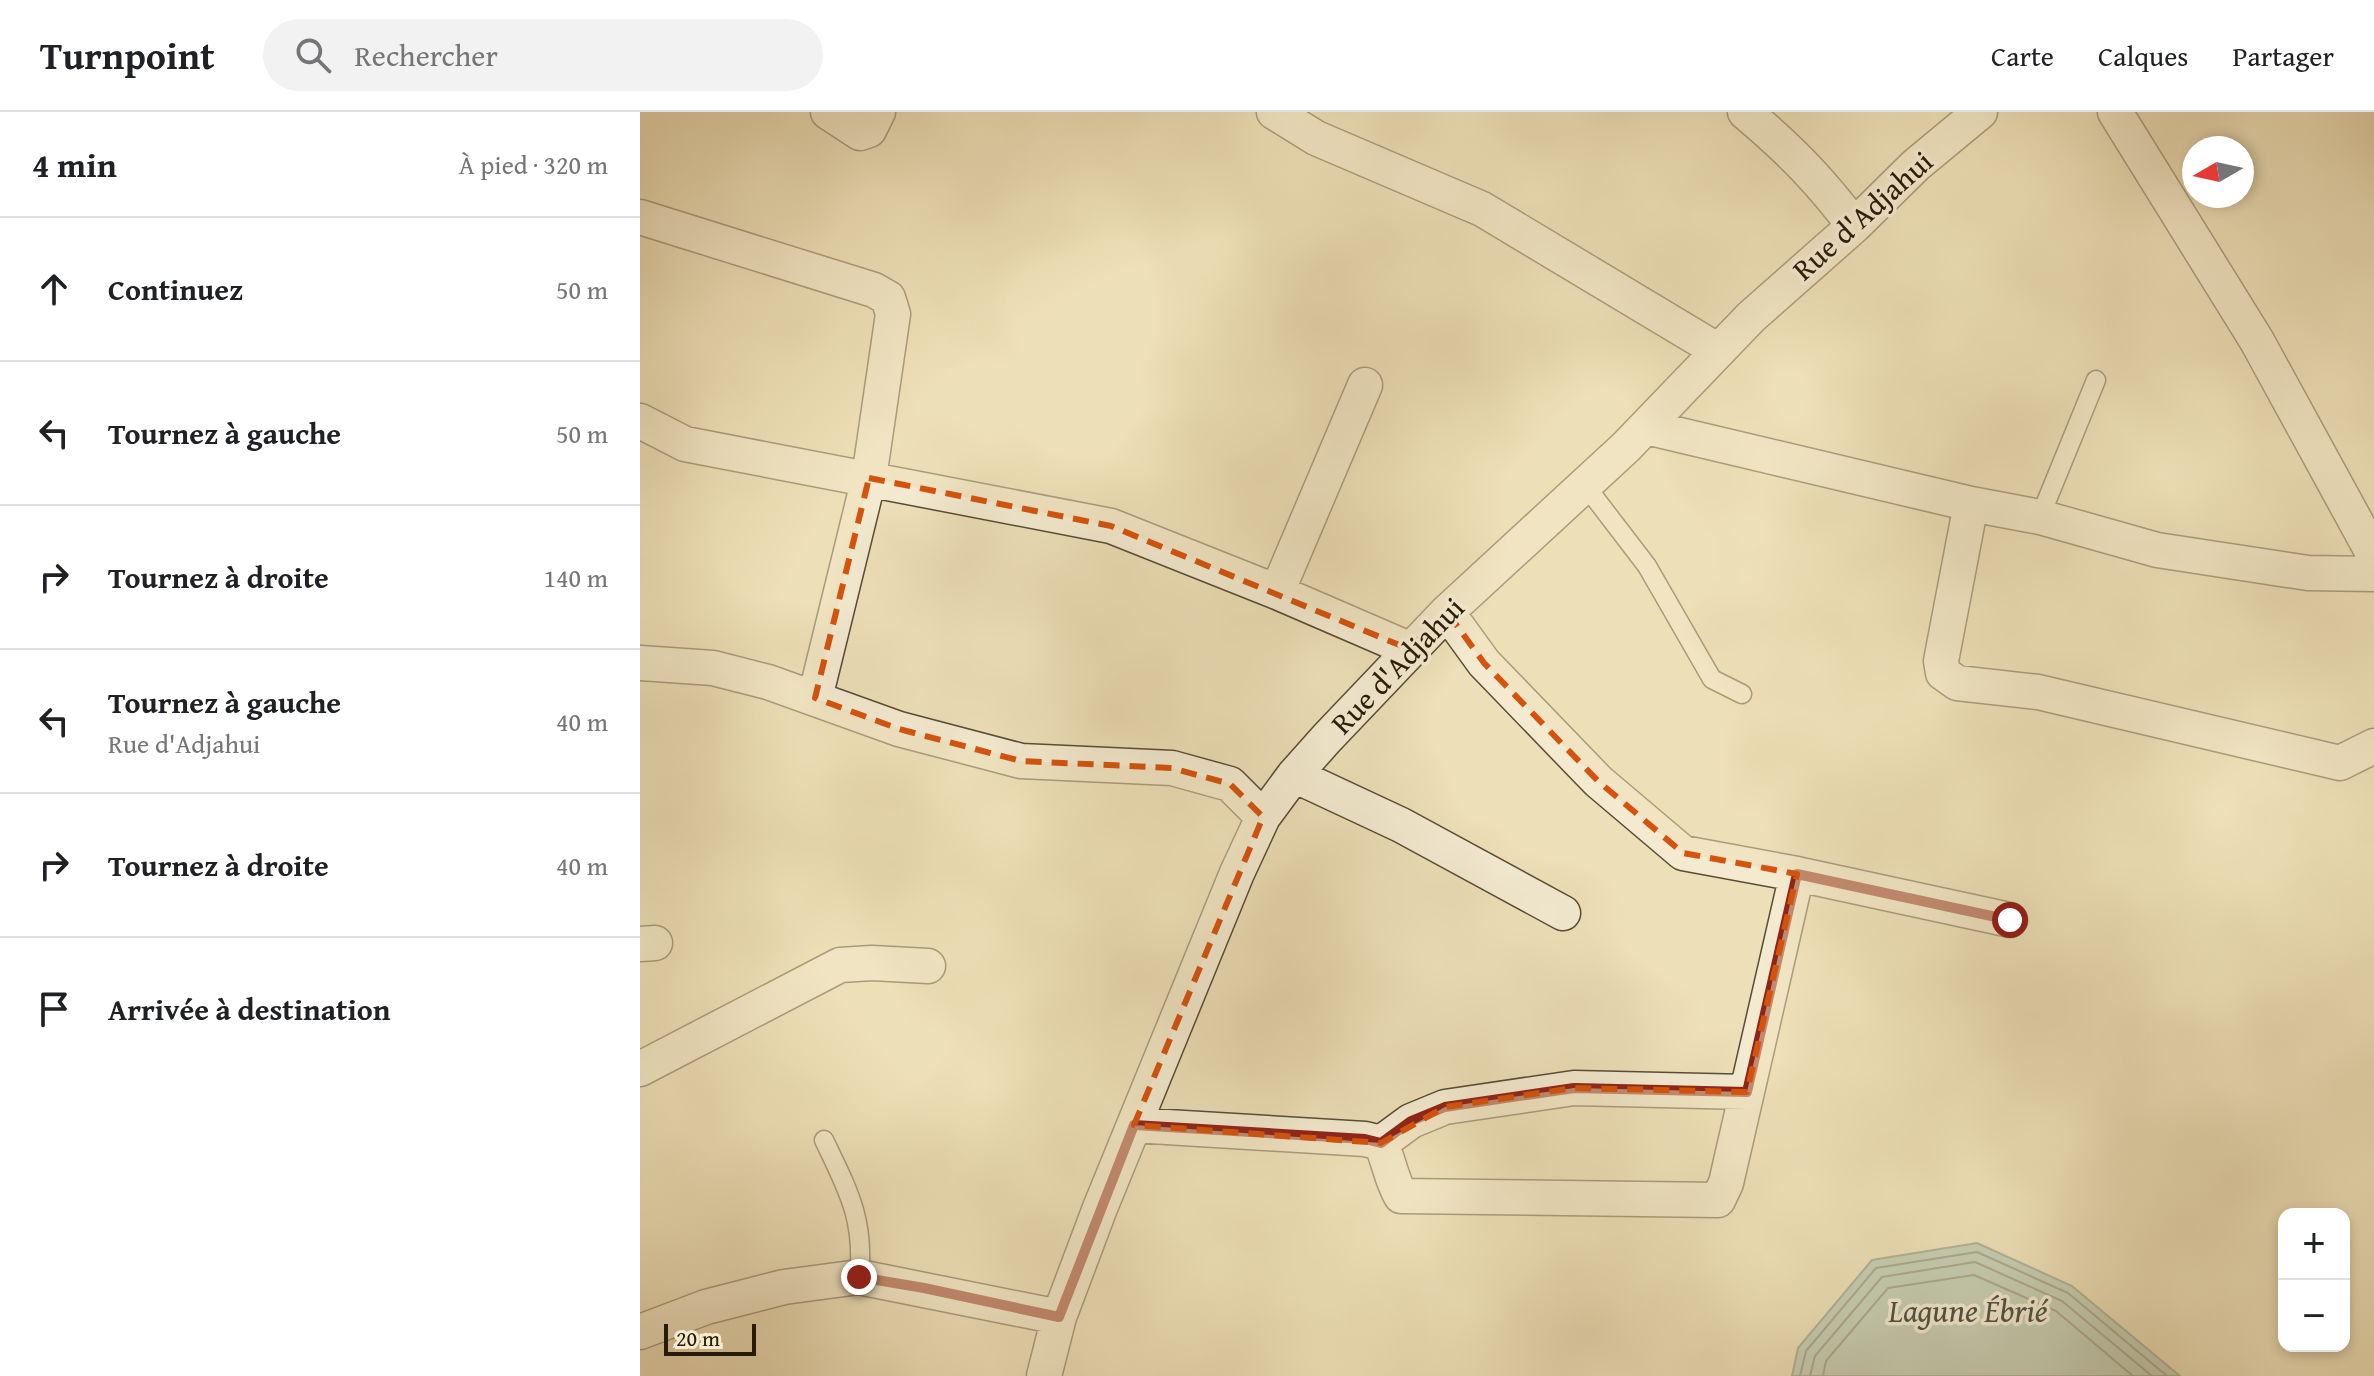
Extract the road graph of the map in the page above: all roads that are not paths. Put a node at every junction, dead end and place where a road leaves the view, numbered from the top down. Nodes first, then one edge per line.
1 (828, 112) edge
2 (878, 112) edge
3 (1274, 112) edge
4 (1745, 112) edge
5 (1980, 112) edge
6 (2115, 112) edge
7 (1322, 125) edge
8 (640, 217) edge
9 (1854, 226) junction
10 (1717, 350) junction
11 (2096, 380) dead end
12 (1365, 385) dead end
13 (640, 421) edge
14 (1646, 427) junction
15 (869, 478) junction
16 (1585, 485) junction
17 (1971, 504) junction
18 (2040, 517) junction
19 (2374, 555) edge
20 (2374, 574) edge
21 (1277, 592) junction
22 (1447, 612) junction
23 (1409, 649) junction
24 (640, 663) edge
25 (1742, 694) dead end
26 (815, 698) junction
27 (2374, 746) edge
28 (1294, 775) junction
29 (1263, 817) junction
30 (1797, 874) junction
31 (1563, 913) dead end
32 (2010, 920) dead end
33 (928, 966) dead end
34 (640, 1069) edge
35 (1747, 1092) junction
36 (1134, 1125) junction
37 (824, 1140) dead end
38 (1381, 1143) junction
39 (859, 1277) junction
40 (1059, 1317) junction
41 (640, 1332) edge
42 (1044, 1376) edge

1 - 2 street
3 - 7 street
4 - 9 street
5 - 9 street, Rue d'Adjahui
6 - 19 street
7 - 10 street
8 - 15 street
9 - 10 street, Rue d'Adjahui
10 - 14 street, Rue d'Adjahui
11 - 18 lane
12 - 21 street
13 - 15 street
14 - 16 street, Rue d'Adjahui
14 - 17 street
15 - 21 street
15 - 26 street
16 - 22 street, Rue d'Adjahui
16 - 25 lane
17 - 18 street
17 - 27 street
18 - 20 street
21 - 23 street
22 - 23 street, Rue d'Adjahui
22 - 30 street
23 - 28 street, Rue d'Adjahui
24 - 26 street
26 - 29 street
28 - 29 street, Rue d'Adjahui
28 - 31 street
29 - 36 street, Rue d'Adjahui
30 - 32 street
30 - 35 street
33 - 34 street
35 - 38 street
35 - 38 street
36 - 38 street
36 - 40 street, Rue d'Adjahui
37 - 39 lane
39 - 40 street
39 - 41 street
40 - 42 street, Rue d'Adjahui

